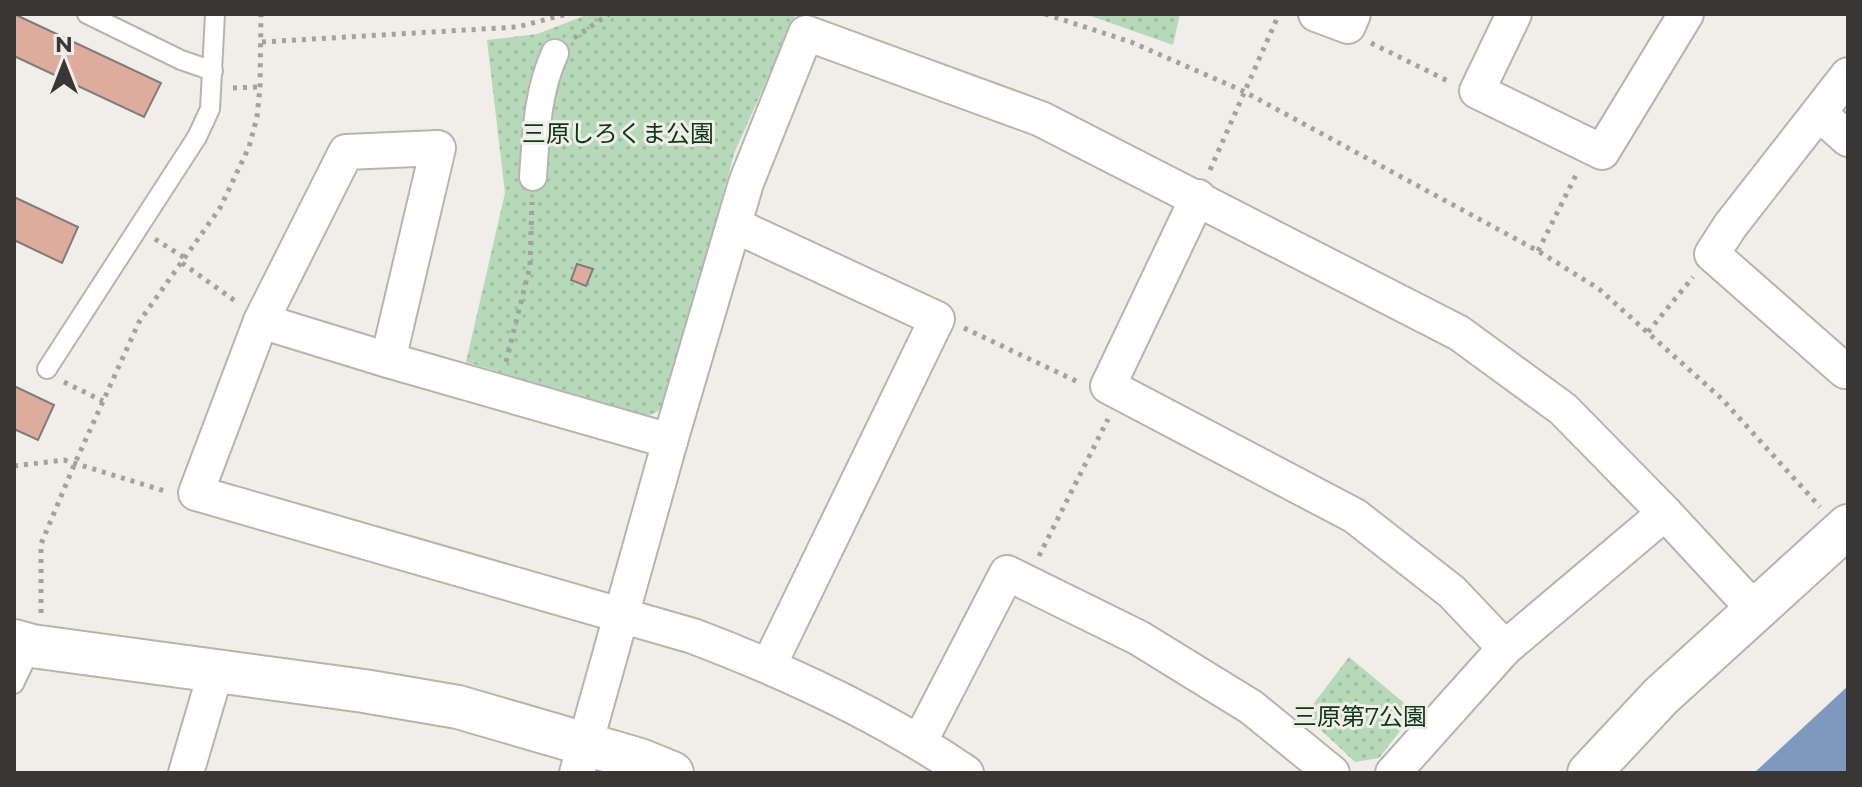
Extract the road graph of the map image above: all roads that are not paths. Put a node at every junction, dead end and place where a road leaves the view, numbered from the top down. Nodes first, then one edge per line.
1 (87, 14) edge
2 (215, 14) edge
3 (1316, 14) edge
4 (1514, 14) edge
5 (1686, 14) edge
6 (1350, 20) edge
7 (555, 53) road end
8 (213, 71) junction
9 (1848, 75) edge
10 (1820, 114) junction
11 (1848, 139) edge
12 (533, 177) road end
13 (1198, 197) junction
14 (734, 225) junction
15 (261, 321) junction
16 (388, 360) junction
17 (1848, 368) edge
18 (47, 369) road end
19 (670, 441) junction
20 (1665, 513) junction
21 (1836, 519) edge
22 (1754, 609) junction
23 (621, 614) junction
24 (29, 633) edge
25 (1505, 648) junction
26 (769, 665) junction
27 (216, 671) junction
28 (14, 684) edge
29 (920, 741) junction
30 (581, 758) edge
31 (186, 773) edge
32 (672, 773) edge
33 (966, 773) edge
34 (1332, 773) edge
35 (1393, 773) edge
36 (1589, 773) edge

1 - 8 lane
2 - 8 lane
3 - 6 street
4 - 5 street
7 - 12 street
8 - 18 lane
9 - 10 street
10 - 11 street
10 - 17 street
13 - 14 street
13 - 20 street
13 - 25 street
14 - 19 street
14 - 26 street
15 - 16 street
15 - 16 street
15 - 23 street
16 - 19 street
19 - 23 street
20 - 22 street
20 - 25 street
21 - 22 street
22 - 36 street
23 - 26 street
23 - 30 street
24 - 27 street
24 - 28 lane
25 - 35 street
26 - 29 street
27 - 30 street
27 - 31 street
29 - 33 street
29 - 34 street
30 - 32 street

